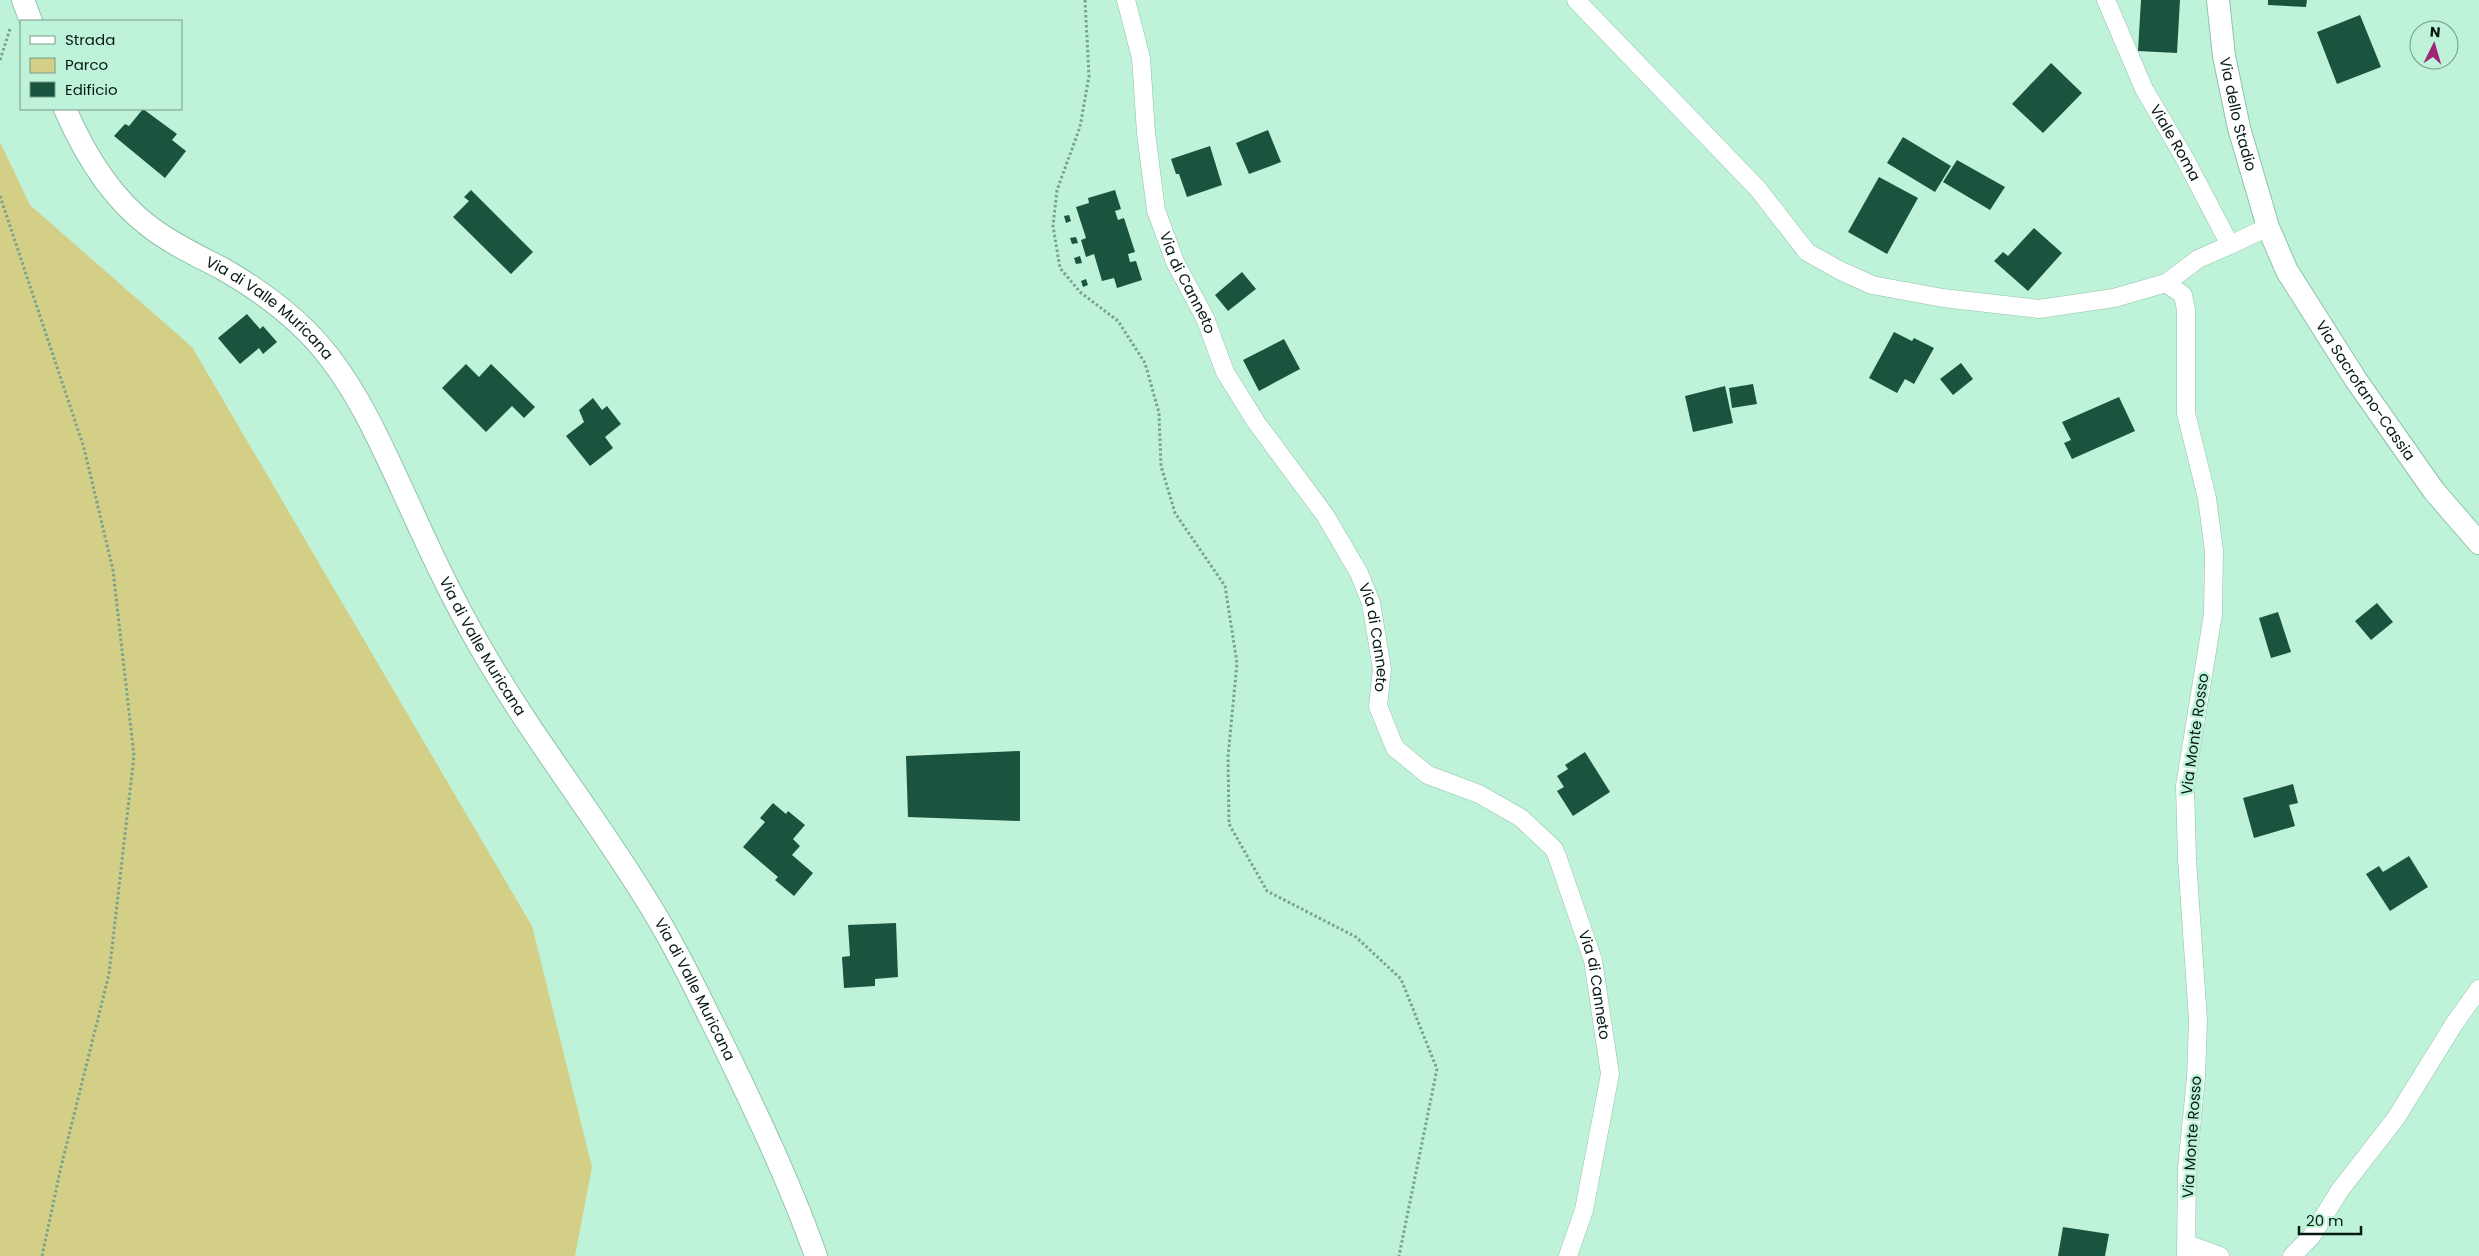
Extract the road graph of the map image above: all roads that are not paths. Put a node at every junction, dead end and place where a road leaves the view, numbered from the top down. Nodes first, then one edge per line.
1 (23, 0) edge
2 (1126, 0) edge
3 (1576, 0) edge
4 (2106, 0) edge
5 (2218, 0) edge
6 (31, 20) edge
7 (66, 110) edge
8 (2268, 227) junction
9 (2230, 246) junction
10 (2166, 284) junction
11 (2479, 543) edge
12 (2479, 990) edge
13 (2187, 1250) edge
14 (816, 1256) edge
15 (1568, 1256) edge
16 (2220, 1256) edge
17 (2292, 1256) edge

1 - 6 street
2 - 15 street, Via di Canneto
3 - 10 street
4 - 9 street, Viale Roma
5 - 8 street, Via dello Stadio
7 - 14 street, Via di Valle Muricana
8 - 9 street
8 - 11 street, Via Sacrofano-Cassia
9 - 10 street
10 - 13 street, Via Monte Rosso
12 - 17 street
13 - 16 street

